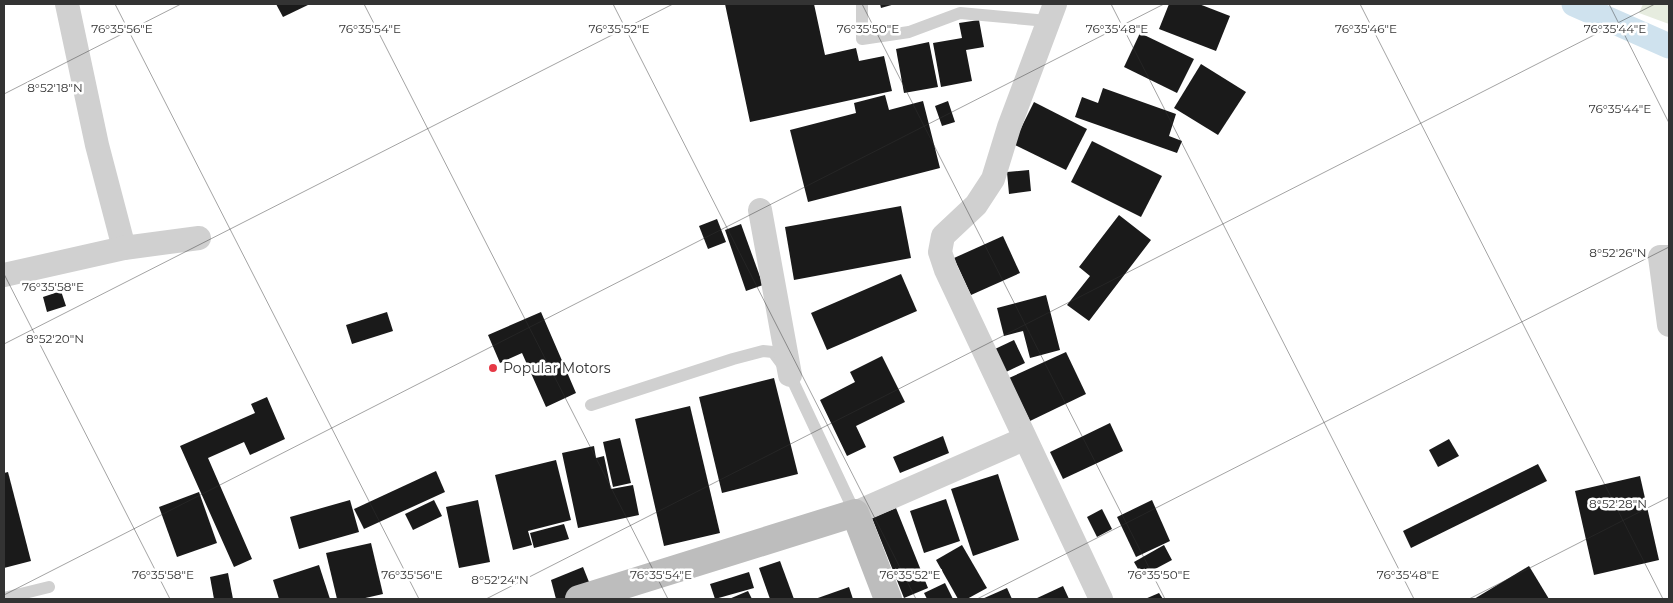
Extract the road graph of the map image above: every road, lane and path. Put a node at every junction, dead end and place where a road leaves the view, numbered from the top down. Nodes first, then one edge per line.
1 (67, 4) edge
2 (862, 4) edge
3 (1051, 13) edge
4 (760, 210) dead end
5 (199, 238) dead end
6 (124, 248) junction
7 (1669, 258) edge
8 (4, 275) edge
9 (1669, 325) edge
10 (790, 375) junction
11 (591, 405) dead end
12 (1024, 439) junction
13 (855, 513) junction
14 (49, 587) dead end
15 (4, 598) edge
16 (579, 599) edge
17 (888, 599) edge
18 (1101, 599) edge

1 - 6 street
2 - 3 lane
3 - 12 street
4 - 10 street
5 - 6 street
6 - 8 street
7 - 9 street
10 - 11 lane
10 - 13 lane
12 - 13 street
12 - 18 street
13 - 16 street
13 - 17 street
14 - 15 lane

